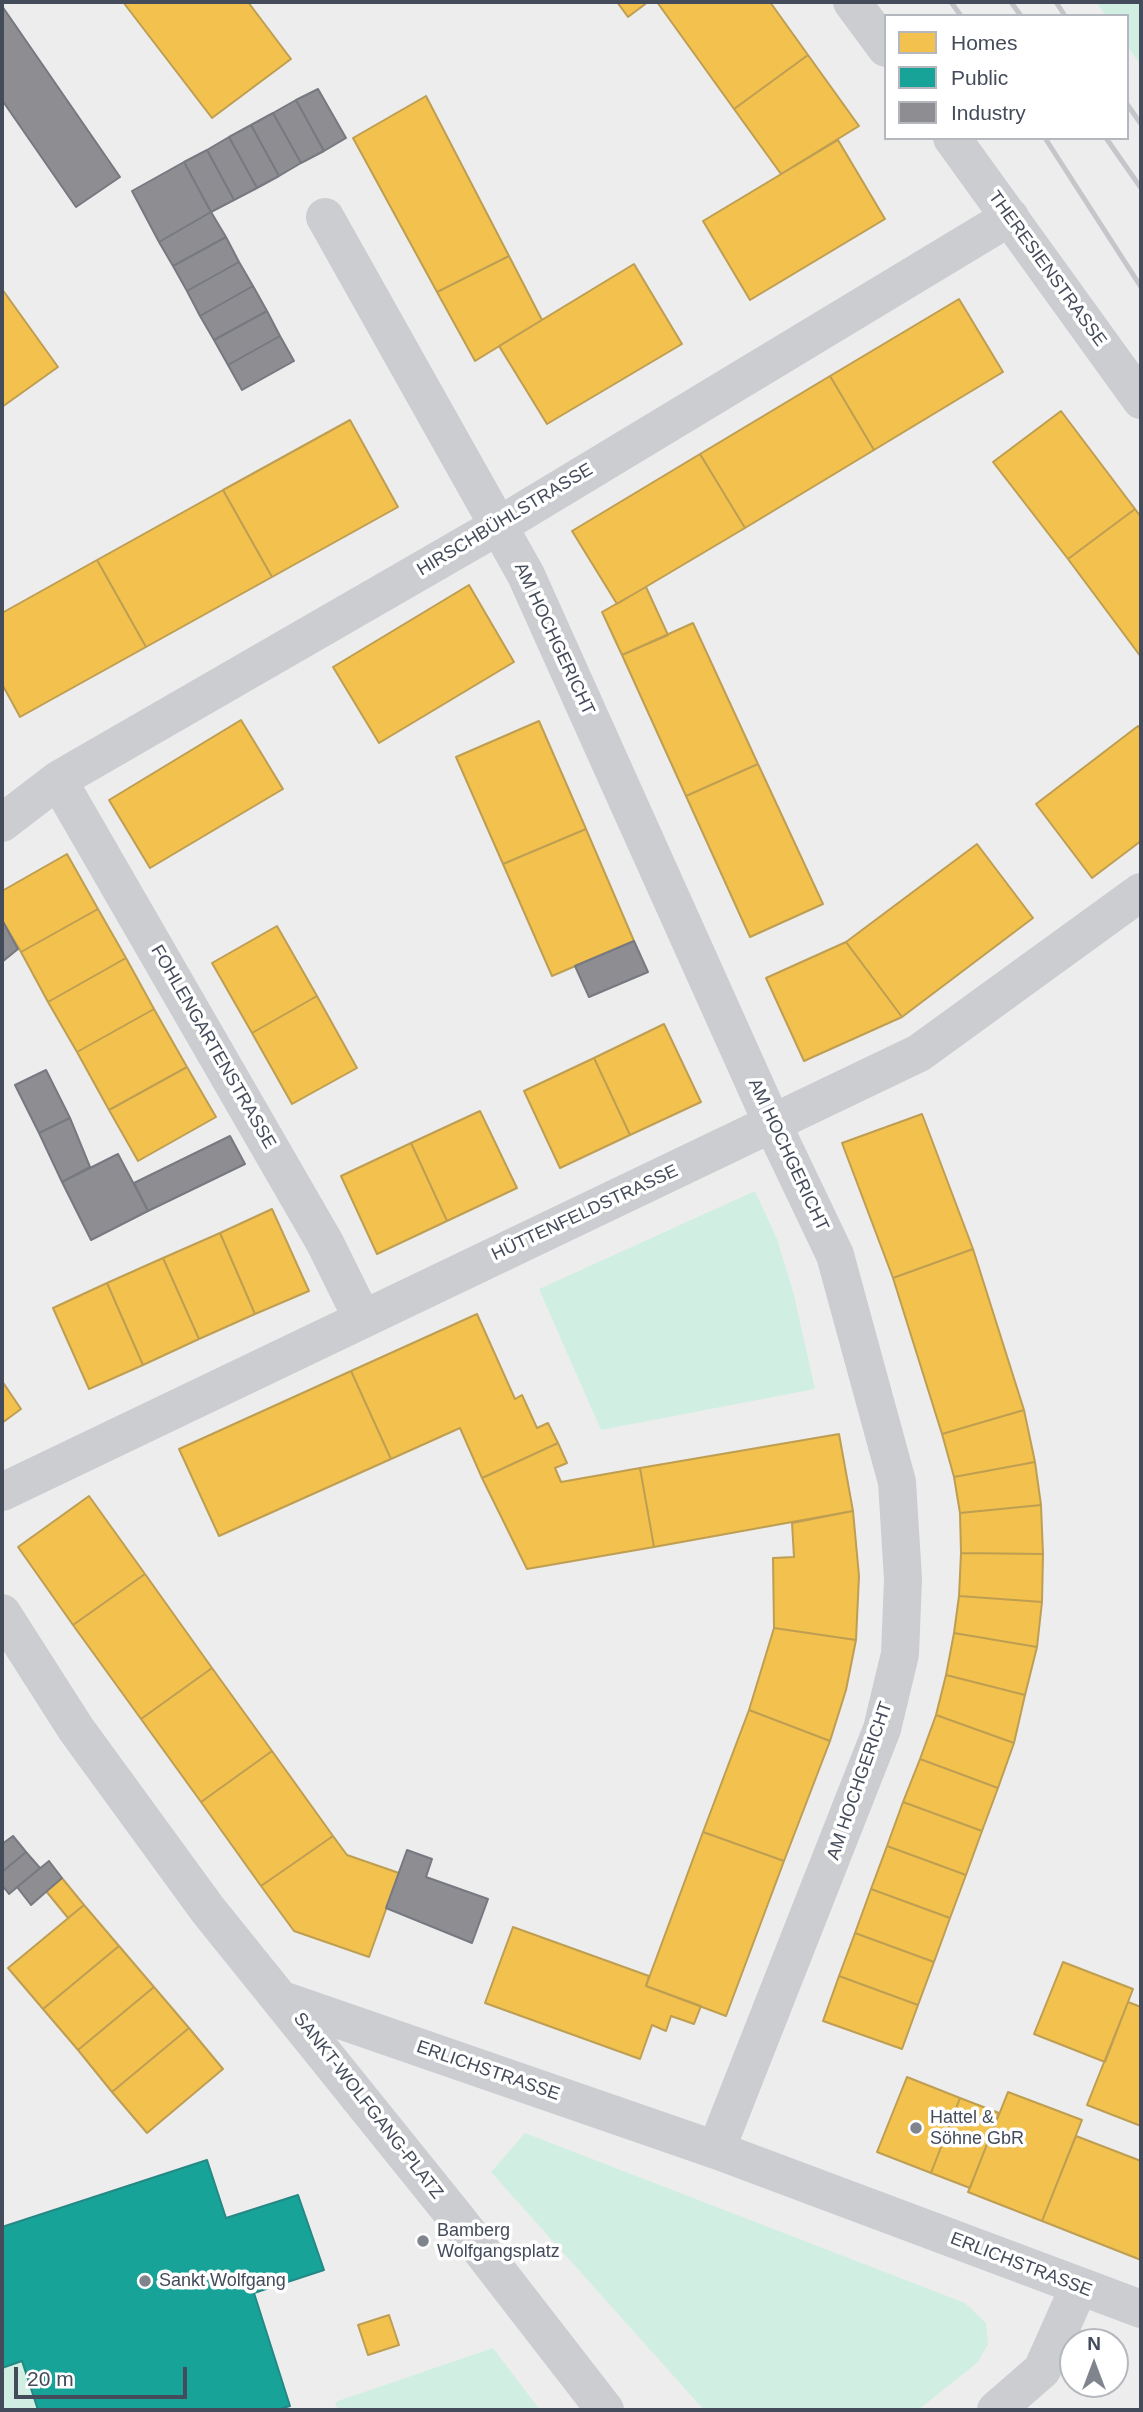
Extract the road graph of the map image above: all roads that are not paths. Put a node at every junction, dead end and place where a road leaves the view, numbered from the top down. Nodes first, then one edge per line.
1 (852, 2) edge
2 (884, 45) edge
3 (953, 140) edge
4 (326, 217) dead end
5 (1010, 217) junction
6 (1141, 400) edge
7 (499, 525) junction
8 (58, 780) junction
9 (2, 823) edge
10 (1141, 892) edge
11 (773, 1125) junction
12 (362, 1318) junction
13 (2, 1492) edge
14 (2, 1613) edge
15 (285, 2001) junction
16 (716, 2150) junction
17 (1079, 2287) junction
18 (1141, 2309) edge
19 (605, 2410) edge
20 (996, 2410) edge

1 - 2 street
3 - 5 street, THERESIENSTRASSE
4 - 7 street, AM HOCHGERICHT
5 - 6 street, THERESIENSTRASSE
5 - 7 street, HIRSCHBÜHLSTRASSE
7 - 8 street, HIRSCHBÜHLSTRASSE
7 - 11 street, AM HOCHGERICHT
8 - 9 street, HIRSCHBÜHLSTRASSE
8 - 12 street, FOHLENGARTENSTRASSE
10 - 11 street, HÜTTENFELDSTRASSE
11 - 12 street, HÜTTENFELDSTRASSE
11 - 16 street, AM HOCHGERICHT
12 - 13 street, HÜTTENFELDSTRASSE
14 - 15 street
15 - 16 street, ERLICHSTRASSE
15 - 19 street, SANKT-WOLFGANG-PLATZ
16 - 17 street, ERLICHSTRASSE
17 - 18 street, ERLICHSTRASSE
17 - 20 street

